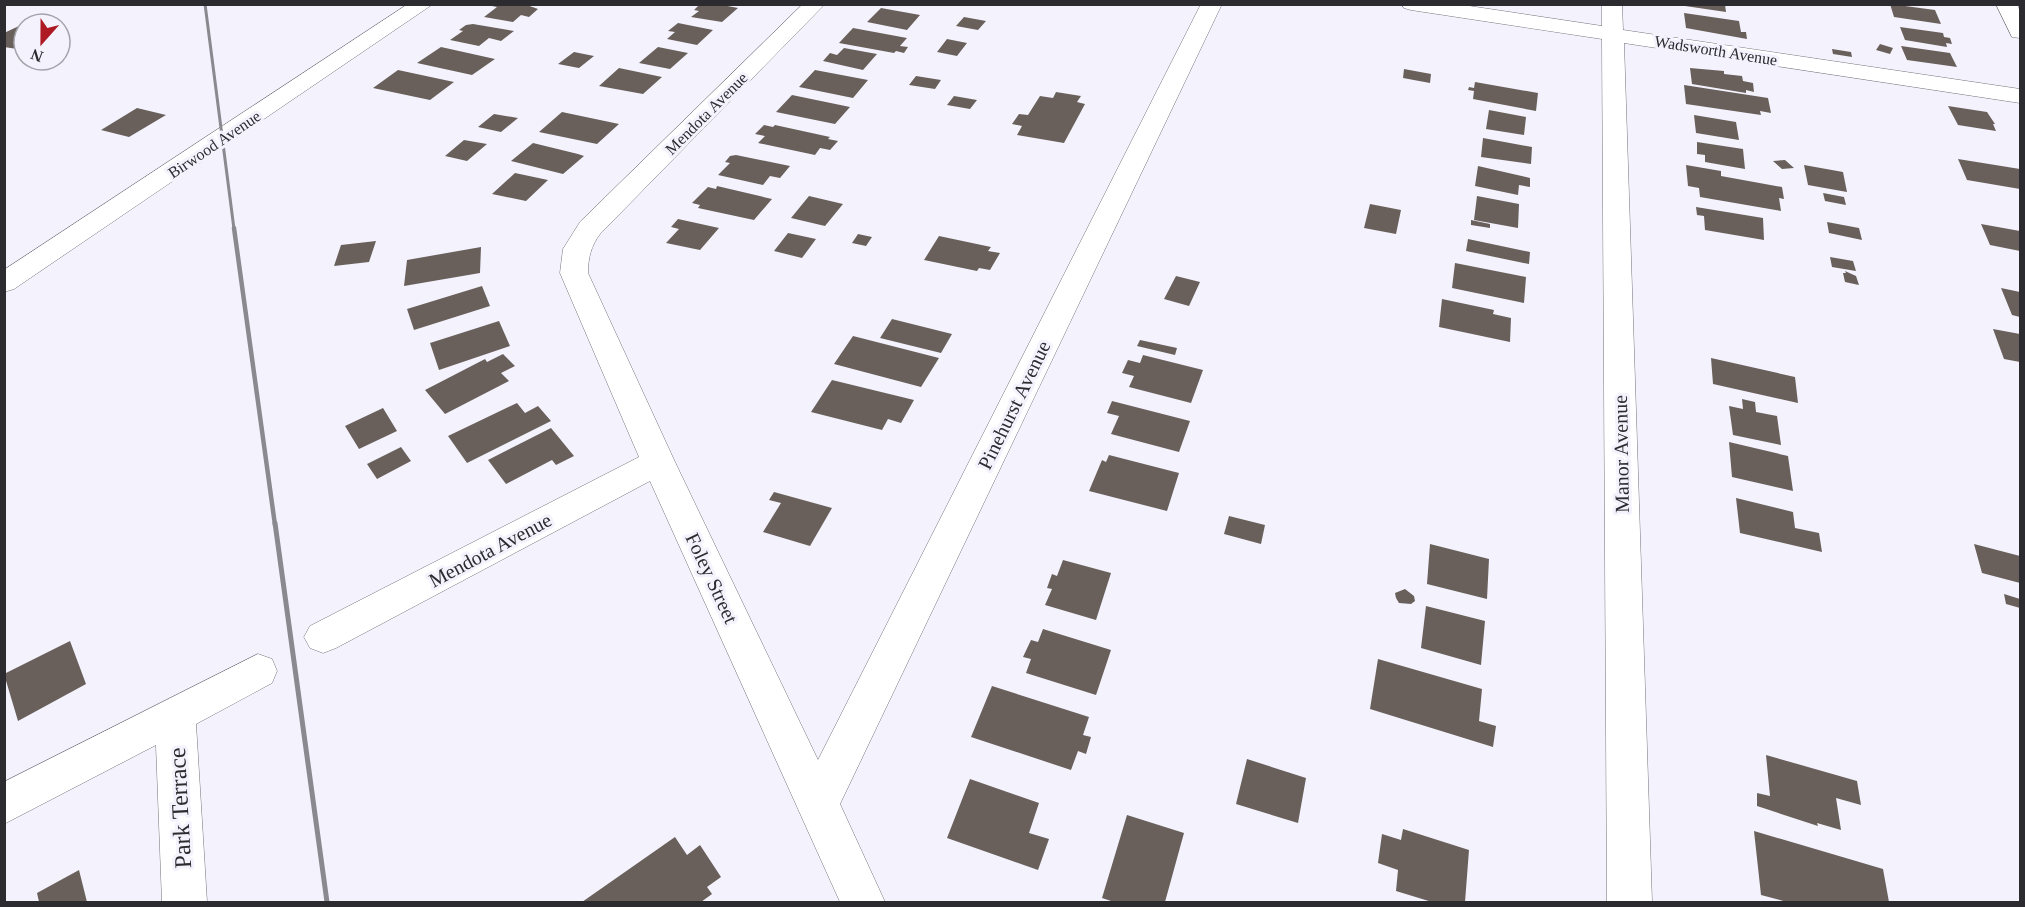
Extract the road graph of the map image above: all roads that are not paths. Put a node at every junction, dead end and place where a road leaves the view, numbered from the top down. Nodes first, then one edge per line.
1 (423, 4) edge
2 (815, 4) edge
3 (1212, 4) edge
4 (1411, 4) edge
5 (2006, 4) edge
6 (1612, 20) edge
7 (2020, 32) edge
8 (2020, 96) edge
9 (575, 251) joint
10 (4, 283) edge
11 (658, 462) junction
12 (323, 637) dead end
13 (258, 671) dead end
14 (175, 714) junction
15 (4, 804) edge
16 (817, 806) junction
17 (185, 903) edge
18 (862, 903) edge
19 (1630, 903) edge

1 - 10 street, Birwood Avenue
2 - 9 street, Mendota Avenue
3 - 16 street, Pinehurst Avenue
4 - 6 street, Wadsworth Avenue
5 - 7 street
6 - 8 street, Wadsworth Avenue
6 - 19 street, Manor Avenue
9 - 11 street, Foley Street
11 - 12 street, Mendota Avenue
11 - 16 street, Foley Street
13 - 14 street
14 - 15 street
14 - 17 street, Park Terrace
16 - 18 street, Foley Street

